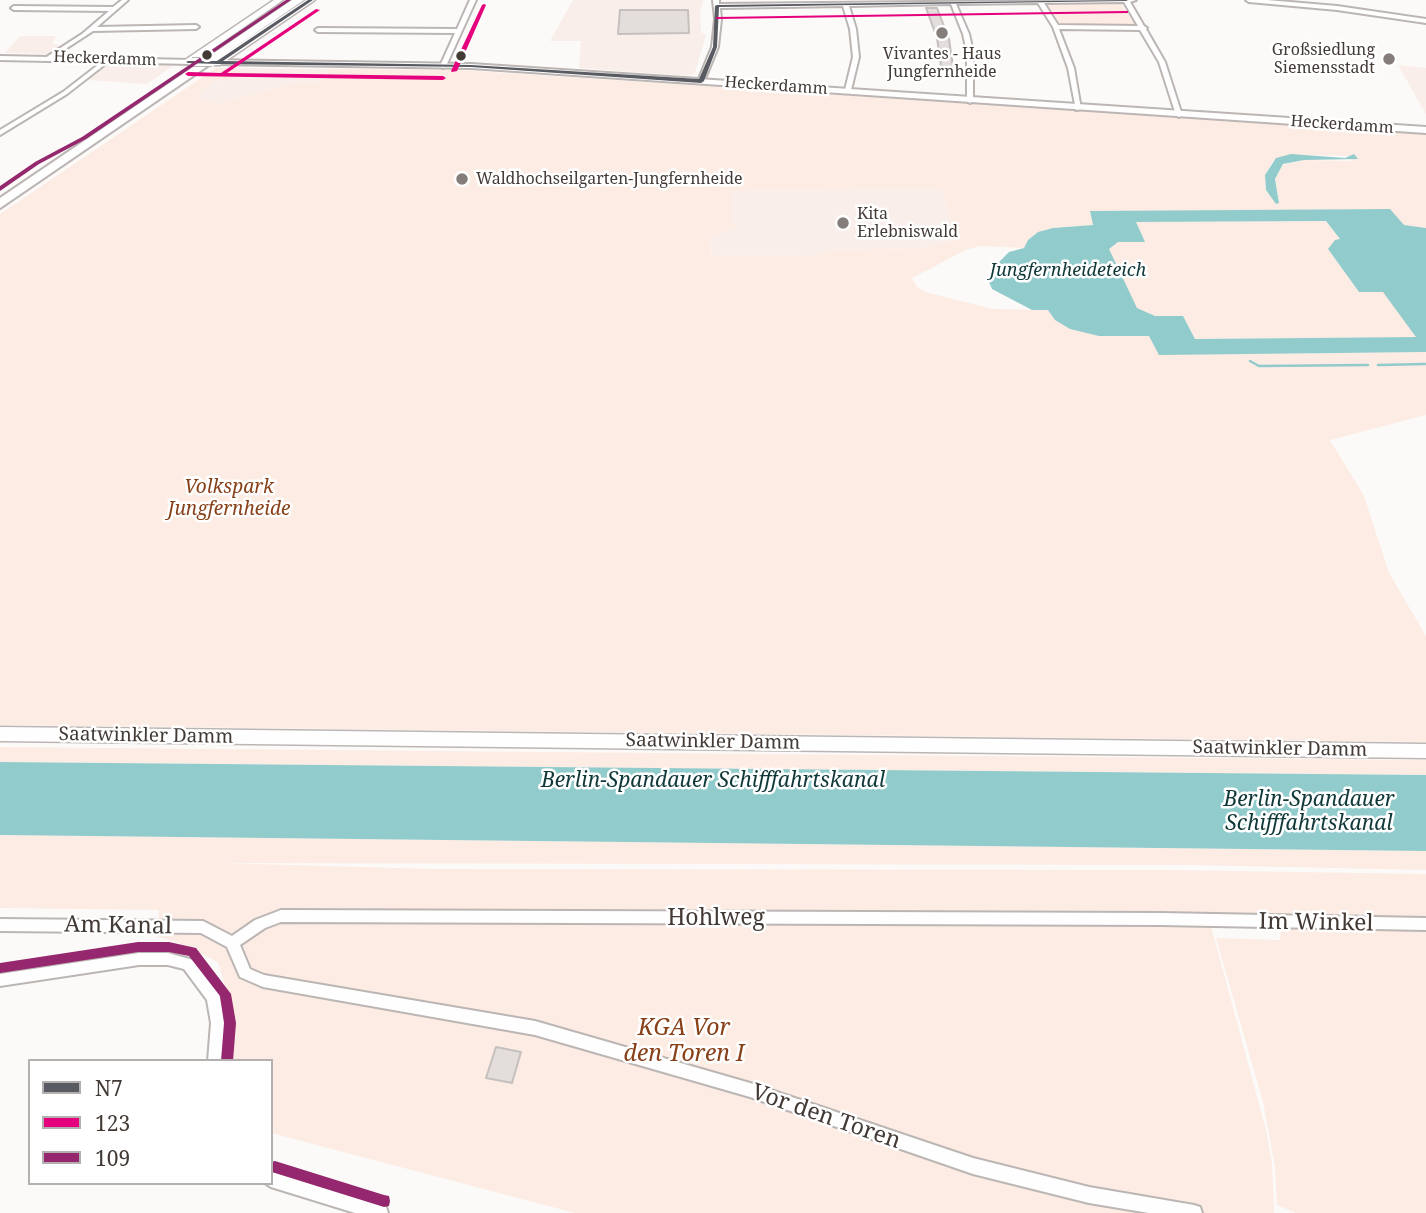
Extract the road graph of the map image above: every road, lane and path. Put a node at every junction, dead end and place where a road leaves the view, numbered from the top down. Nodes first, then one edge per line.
1 (125, 0) edge
2 (279, 0) edge
3 (291, 0) edge
4 (299, 0) edge
5 (311, 0) edge
6 (473, 0) edge
7 (1126, 0) edge
8 (1133, 0) edge
9 (1249, 0) edge
10 (1012, 1) edge
11 (1040, 1) edge
12 (900, 2) edge
13 (716, 3) edge
14 (953, 3) junction
15 (846, 5) junction
16 (14, 8) dead end
17 (114, 9) junction
18 (1426, 22) edge
19 (196, 27) dead end
20 (1056, 27) junction
21 (1143, 28) junction
22 (90, 29) junction
23 (318, 30) dead end
24 (459, 31) junction
25 (84, 35) junction
26 (0, 58) edge
27 (50, 58) junction
28 (65, 58) junction
29 (109, 59) junction
30 (190, 62) junction
31 (214, 62) junction
32 (443, 66) junction
33 (701, 81) junction
34 (848, 90) junction
35 (970, 101) junction
36 (1078, 109) junction
37 (1180, 115) junction
38 (1426, 130) edge
39 (0, 134) edge
40 (44, 169) junction
41 (0, 192) edge
42 (0, 204) edge
43 (0, 734) edge
44 (1426, 751) edge
45 (1207, 920) joint
46 (0, 925) edge
47 (1426, 925) edge
48 (232, 943) junction
49 (0, 980) edge
50 (215, 1059) edge
51 (273, 1180) edge
52 (380, 1213) edge
53 (1194, 1213) edge

1 - 17 street
2 - 30 main road
3 - 40 highway
4 - 40 highway
5 - 31 main road
6 - 24 street
7 - 8 street
7 - 11 street
7 - 21 street
9 - 18 street
10 - 11 street
10 - 14 street
11 - 20 street
12 - 14 street
12 - 15 street
13 - 15 street
13 - 33 street
14 - 35 street
15 - 34 street
16 - 17 street
17 - 22 street
19 - 22 street
20 - 21 street
20 - 36 street
21 - 37 street
22 - 25 street
23 - 24 street
24 - 32 street
25 - 27 street
25 - 28 street
26 - 27 street, Heckerdamm
27 - 28 street, Heckerdamm
28 - 29 street, Heckerdamm
29 - 30 street, Heckerdamm
29 - 39 street
30 - 31 street, Heckerdamm, bridge
30 - 40 highway
31 - 32 street, Heckerdamm
31 - 40 highway
32 - 33 street, Heckerdamm
33 - 34 street, Heckerdamm
34 - 35 street, Heckerdamm
35 - 36 street, Heckerdamm
36 - 37 street, Heckerdamm
37 - 38 street, Heckerdamm
40 - 41 highway
40 - 42 highway
43 - 44 main road, Saatwinkler Damm
45 - 47 street, Im Winkel
45 - 48 street, Hohlweg
46 - 48 street, Am Kanal
48 - 53 street, Vor den Toren
49 - 50 street
51 - 52 street

